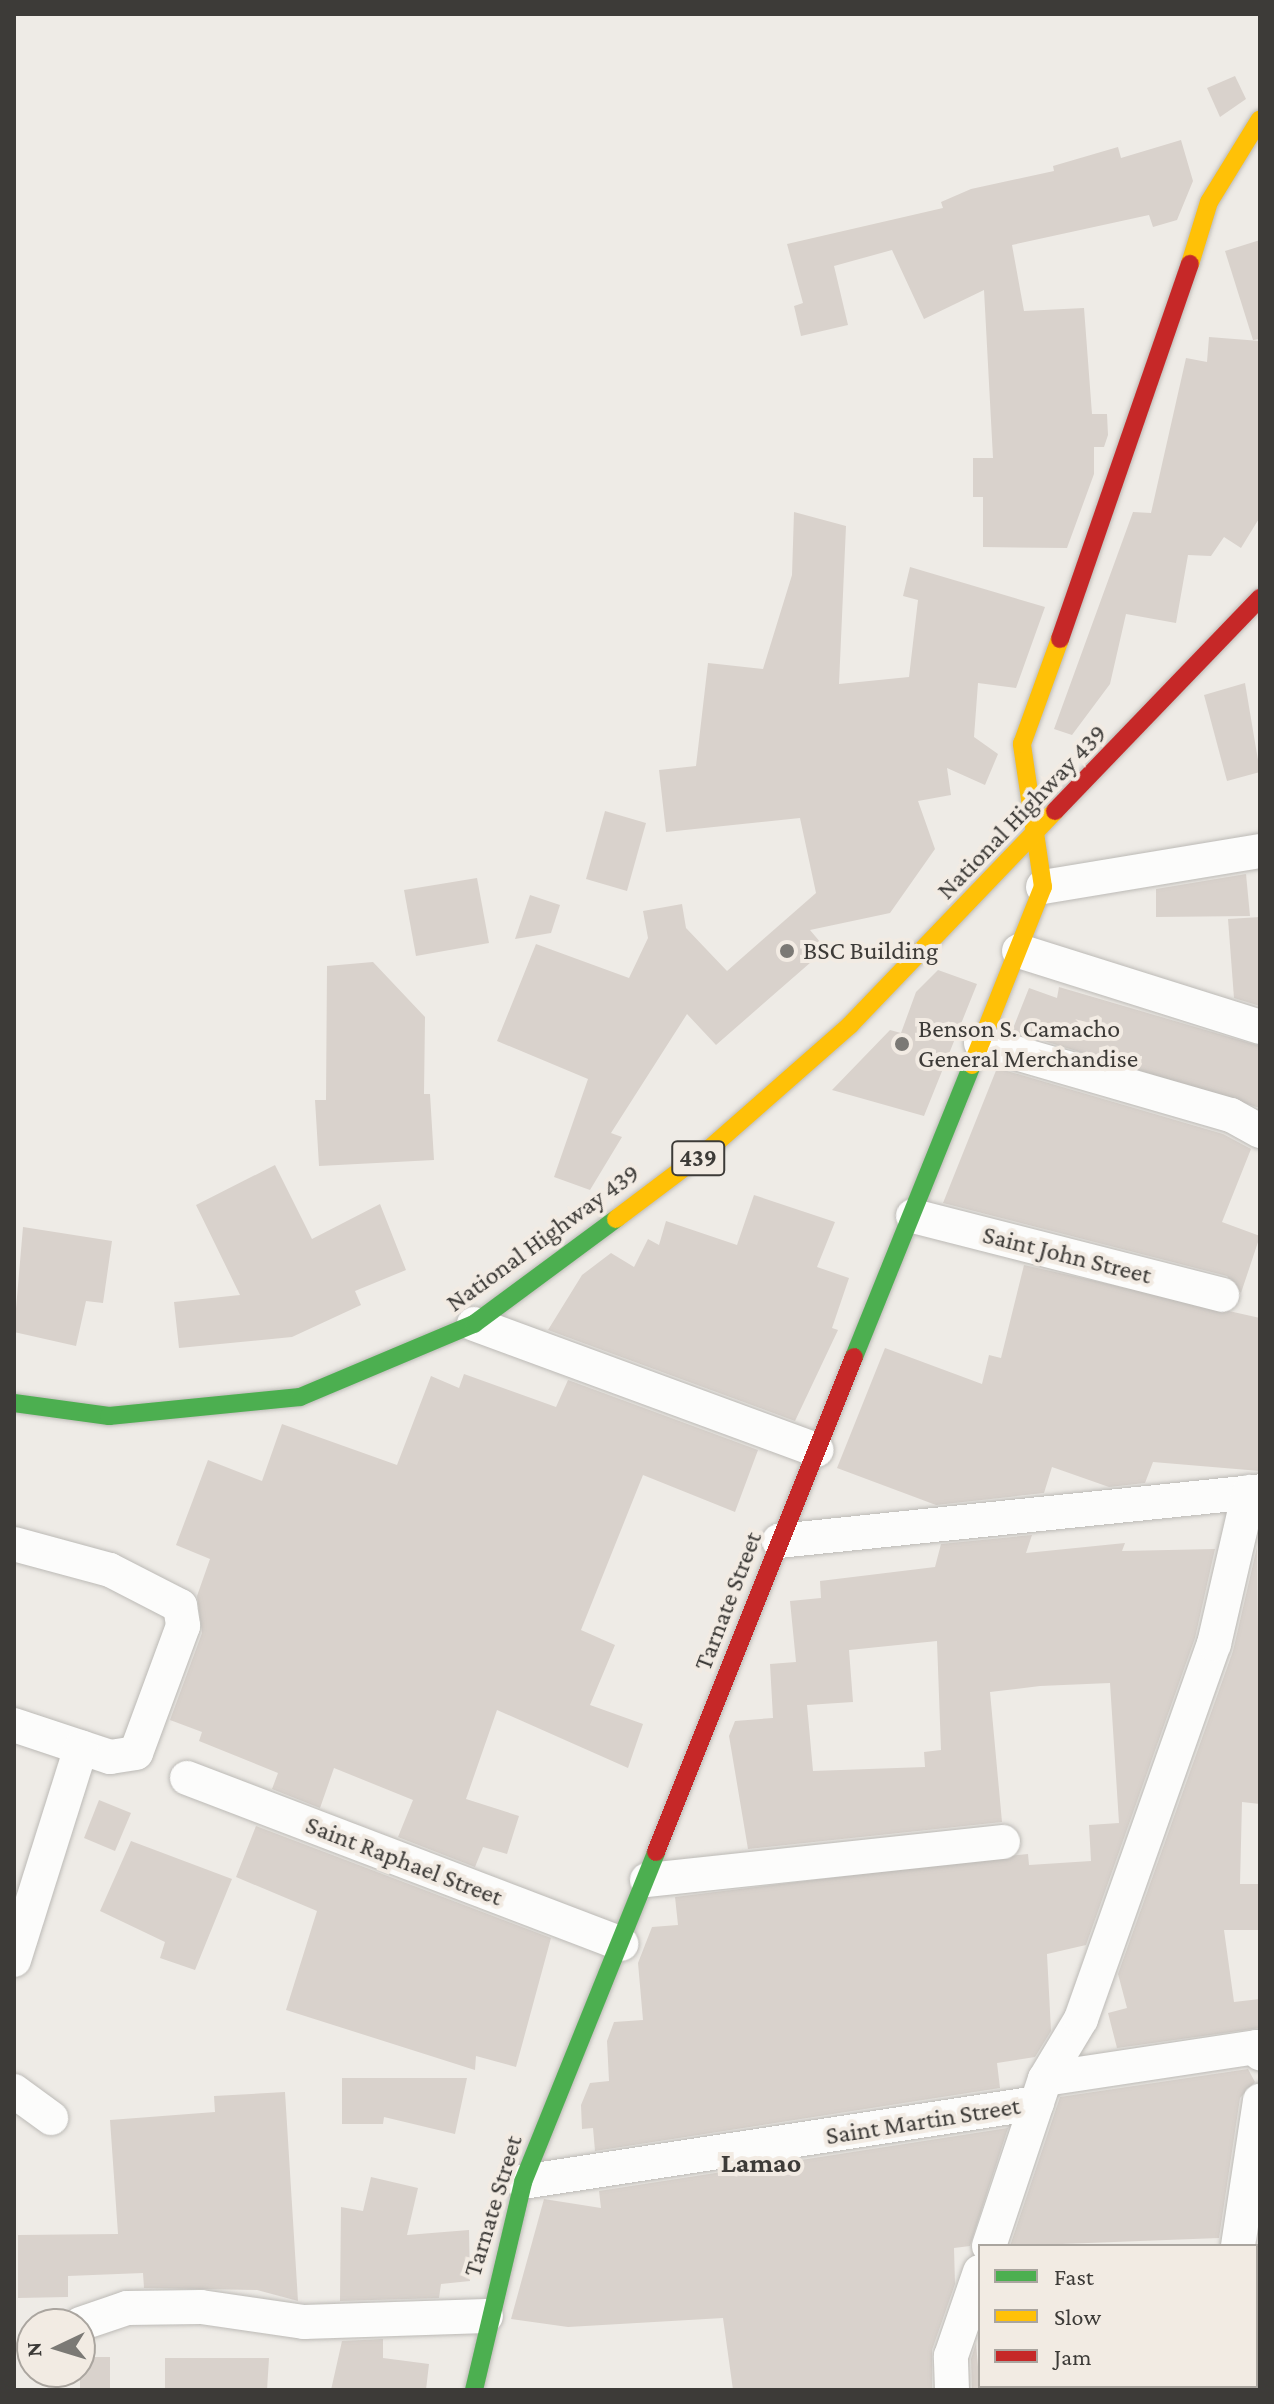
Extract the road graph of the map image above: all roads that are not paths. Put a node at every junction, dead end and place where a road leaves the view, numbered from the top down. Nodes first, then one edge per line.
1 (1260, 119) edge
2 (1260, 598) edge
3 (1036, 836) junction
4 (1260, 851) edge
5 (1043, 887) junction
6 (1019, 951) junction
7 (1260, 1027) edge
8 (981, 1043) junction
9 (1260, 1131) edge
10 (913, 1216) junction
11 (1222, 1295) dead end
12 (474, 1324) junction
13 (14, 1403) edge
14 (817, 1450) junction
15 (1255, 1492) edge
16 (779, 1541) junction
17 (14, 1544) edge
18 (14, 1725) edge
19 (81, 1747) junction
20 (187, 1778) dead end
21 (1003, 1842) dead end
22 (647, 1880) junction
23 (621, 1944) junction
24 (14, 1960) edge
25 (1260, 2053) edge
26 (14, 2091) edge
27 (1041, 2091) junction
28 (1260, 2101) edge
29 (51, 2118) dead end
30 (523, 2182) junction
31 (990, 2244) edge
32 (1238, 2244) edge
33 (978, 2278) edge
34 (486, 2316) junction
35 (96, 2319) edge
36 (474, 2390) edge
37 (952, 2390) edge

1 - 3 street, Tarnate Street
2 - 3 street, National Highway 439 / 439
3 - 5 street, Tarnate Street
3 - 12 street, National Highway 439 / 439
4 - 5 street
5 - 6 street, Tarnate Street
6 - 7 street
6 - 8 street, Tarnate Street
8 - 9 street
8 - 10 street, Tarnate Street
10 - 11 street, Saint John Street
10 - 14 street, Tarnate Street
12 - 13 street, National Highway 439 / 439
12 - 14 street
14 - 16 street, Tarnate Street
15 - 16 street
15 - 27 street
16 - 22 street, Tarnate Street
17 - 19 street
18 - 19 street
19 - 24 street
20 - 23 street, Saint Raphael Street
21 - 22 street
22 - 23 street, Tarnate Street
23 - 30 street, Tarnate Street
25 - 27 street, Saint Martin Street
26 - 29 street
27 - 30 street, Saint Martin Street
27 - 31 street
28 - 32 street
30 - 34 street, Tarnate Street
33 - 37 street
34 - 35 street
34 - 36 street, Tarnate Street

